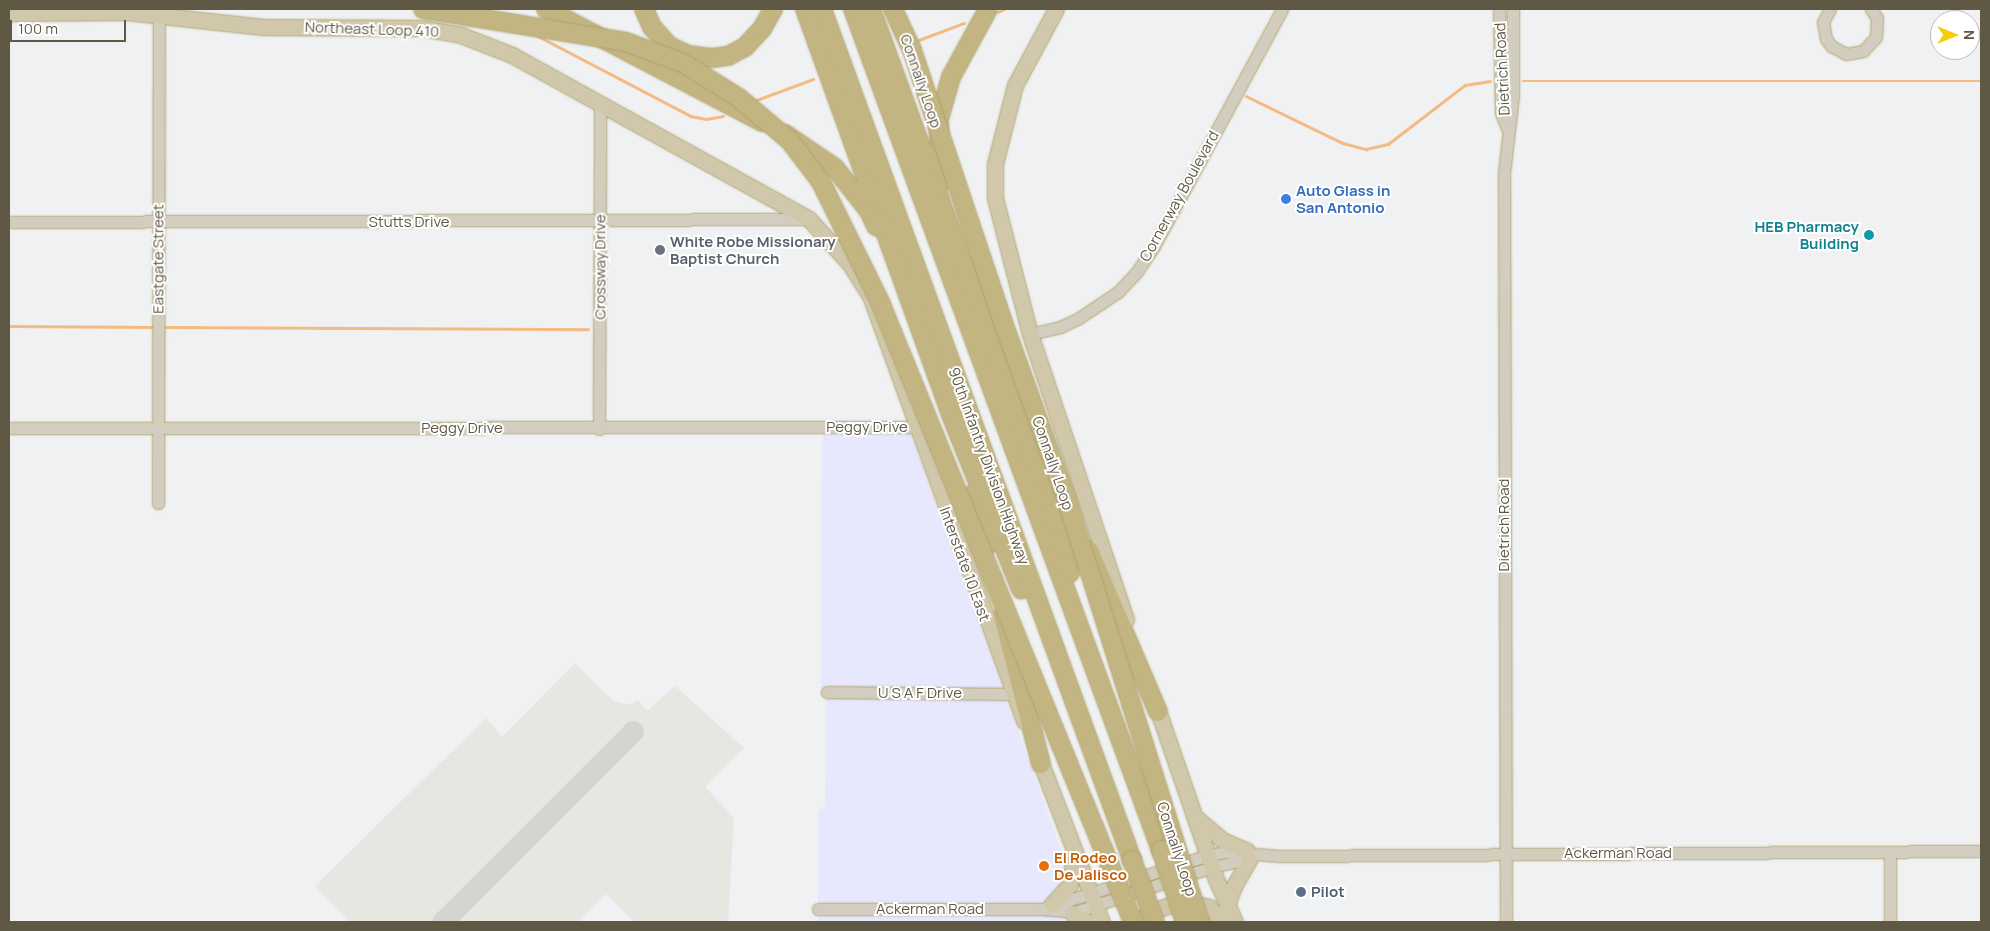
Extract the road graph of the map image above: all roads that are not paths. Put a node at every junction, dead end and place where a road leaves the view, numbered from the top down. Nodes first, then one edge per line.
1 (423, 9) edge
2 (546, 9) edge
3 (644, 9) edge
4 (773, 9) edge
5 (805, 9) edge
6 (822, 9) edge
7 (853, 9) edge
8 (871, 9) edge
9 (893, 9) edge
10 (988, 9) edge
11 (1056, 9) edge
12 (1282, 9) edge
13 (1499, 9) edge
14 (1514, 9) edge
15 (1830, 9) edge
16 (1871, 9) edge
17 (9, 13) edge
18 (159, 15) junction
19 (600, 106) junction
20 (1507, 128) junction
21 (945, 214) junction
22 (809, 220) junction
23 (9, 222) edge
24 (158, 222) junction
25 (600, 222) junction
26 (910, 302) junction
27 (1030, 334) junction
28 (1002, 370) junction
29 (951, 415) junction
30 (916, 427) junction
31 (9, 428) edge
32 (158, 428) junction
33 (599, 429) junction
34 (158, 503) dead end
35 (827, 692) dead end
36 (1013, 694) junction
37 (1158, 712) junction
38 (1094, 760) junction
39 (1128, 762) junction
40 (1041, 764) junction
41 (1194, 816) junction
42 (1074, 851) junction
43 (1981, 851) edge
44 (1890, 852) junction
45 (1506, 854) junction
46 (1250, 856) junction
47 (1210, 861) junction
48 (1095, 900) junction
49 (1047, 906) junction
50 (818, 909) dead end
51 (1072, 912) junction
52 (1226, 915) edge
53 (1088, 922) edge
54 (1102, 922) edge
55 (1134, 922) edge
56 (1155, 922) edge
57 (1185, 922) edge
58 (1200, 922) edge
59 (1235, 922) edge
60 (1506, 922) edge
61 (1890, 922) edge

1 - 55 highway, bridge
2 - 26 highway
3 - 4 highway
5 - 26 highway
6 - 38 highway, 90th Infantry Division Highway
7 - 39 highway, 90th Infantry Division Highway
8 - 21 highway
9 - 58 highway, Connally Loop, bridge
10 - 21 highway
11 - 27 main road
12 - 27 street, Cornerway Boulevard
13 - 20 street, Dietrich Road
14 - 20 street, Dietrich Road
15 - 16 street
17 - 18 main road, Northeast Loop 410
18 - 19 main road, Northeast Loop 410
18 - 24 street, Eastgate Street
19 - 22 main road, Northeast Loop 410
19 - 25 street, Crossway Drive
20 - 45 street, Dietrich Road
21 - 28 highway
22 - 25 street, Stutts Drive
22 - 30 main road, Interstate 10 East
23 - 24 street, Stutts Drive
24 - 25 street, Stutts Drive
24 - 32 street, Eastgate Street
25 - 33 street, Crossway Drive
26 - 29 highway
27 - 37 main road
28 - 37 highway
28 - 39 highway
29 - 38 highway
29 - 40 highway
30 - 33 street, Peggy Drive
30 - 36 main road, Interstate 10 East
31 - 32 street, Peggy Drive
32 - 33 street, Peggy Drive
32 - 34 street, Eastgate Street
35 - 36 street, U S A F Drive
36 - 40 main road, Interstate 10 East
37 - 41 main road
38 - 56 highway, 90th Infantry Division Highway, bridge
39 - 57 highway, 90th Infantry Division Highway, bridge
40 - 42 main road, Interstate 10 East
41 - 46 main road
41 - 47 main road
42 - 48 main road, Interstate 10 East
42 - 49 main road
43 - 44 street, Ackerman Road
44 - 45 street, Ackerman Road
44 - 61 street
45 - 46 street, Ackerman Road
45 - 60 street, Dietrich Road
46 - 47 street, Ackerman Road
46 - 52 main road
47 - 48 street, Ackerman Road
47 - 52 main road
48 - 49 street, Ackerman Road
48 - 51 street, Ackerman Road
48 - 54 main road, Interstate 10 East
49 - 50 street, Ackerman Road
49 - 51 street, Ackerman Road
51 - 53 main road
52 - 55 main road
52 - 59 main road

